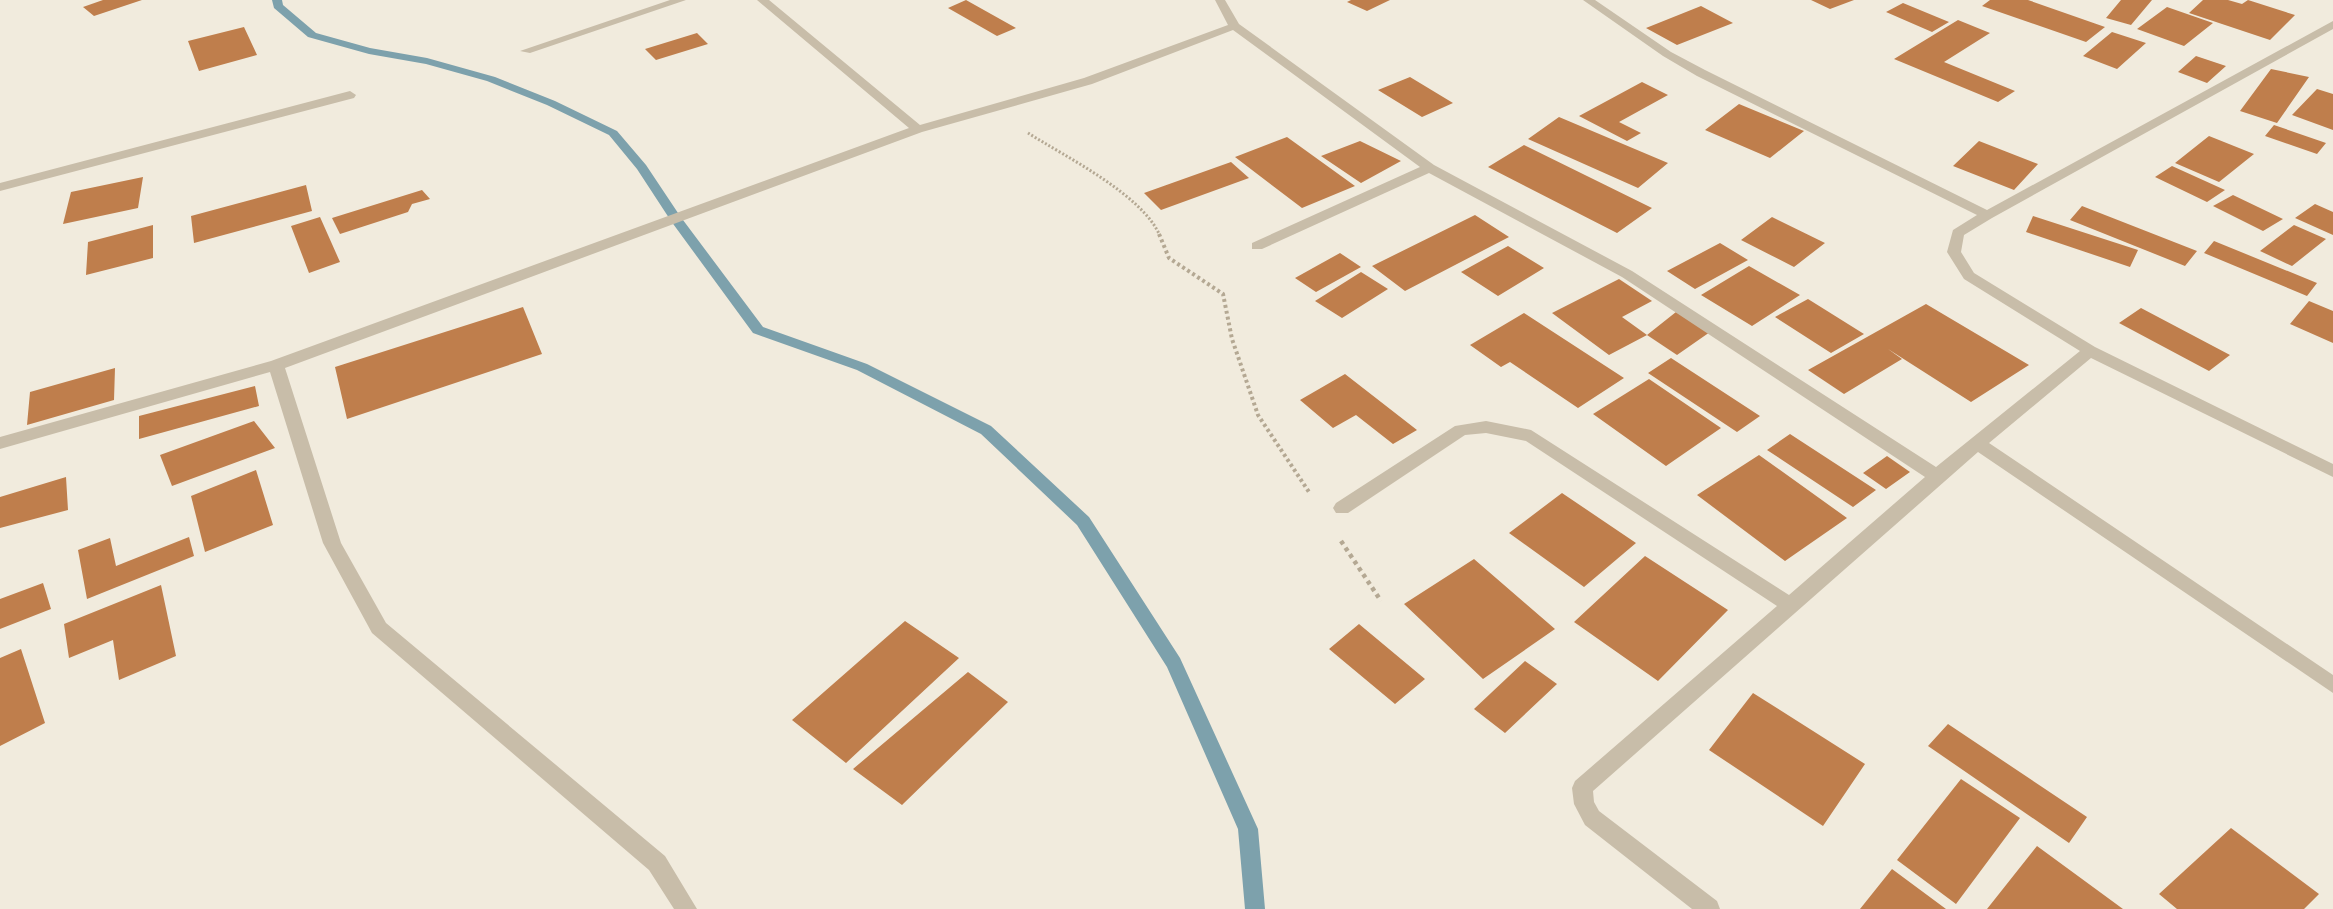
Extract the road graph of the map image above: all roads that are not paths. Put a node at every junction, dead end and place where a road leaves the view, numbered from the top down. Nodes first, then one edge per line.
1 (681, 0) edge
2 (762, 0) edge
3 (1220, 0) edge
4 (1588, 0) edge
5 (2333, 24) edge
6 (1234, 26) junction
7 (526, 51) dead end
8 (350, 96) dead end
9 (918, 129) junction
10 (1429, 168) junction
11 (0, 187) edge
12 (1987, 214) junction
13 (1257, 246) dead end
14 (2090, 351) junction
15 (276, 365) junction
16 (0, 443) edge
17 (1977, 443) junction
18 (2333, 471) edge
19 (1937, 476) junction
20 (1342, 508) dead end
21 (1791, 605) junction
22 (2333, 685) edge
23 (686, 909) edge
24 (1709, 909) edge

1 - 7 street
2 - 9 street
3 - 6 street
4 - 12 street
5 - 12 street
6 - 9 street
6 - 10 street
8 - 11 street
9 - 15 street
10 - 13 street
10 - 19 street
12 - 14 street
14 - 17 street
14 - 18 street
15 - 16 street
15 - 23 street
17 - 19 street
17 - 22 street
19 - 21 street
20 - 21 street
21 - 24 street

